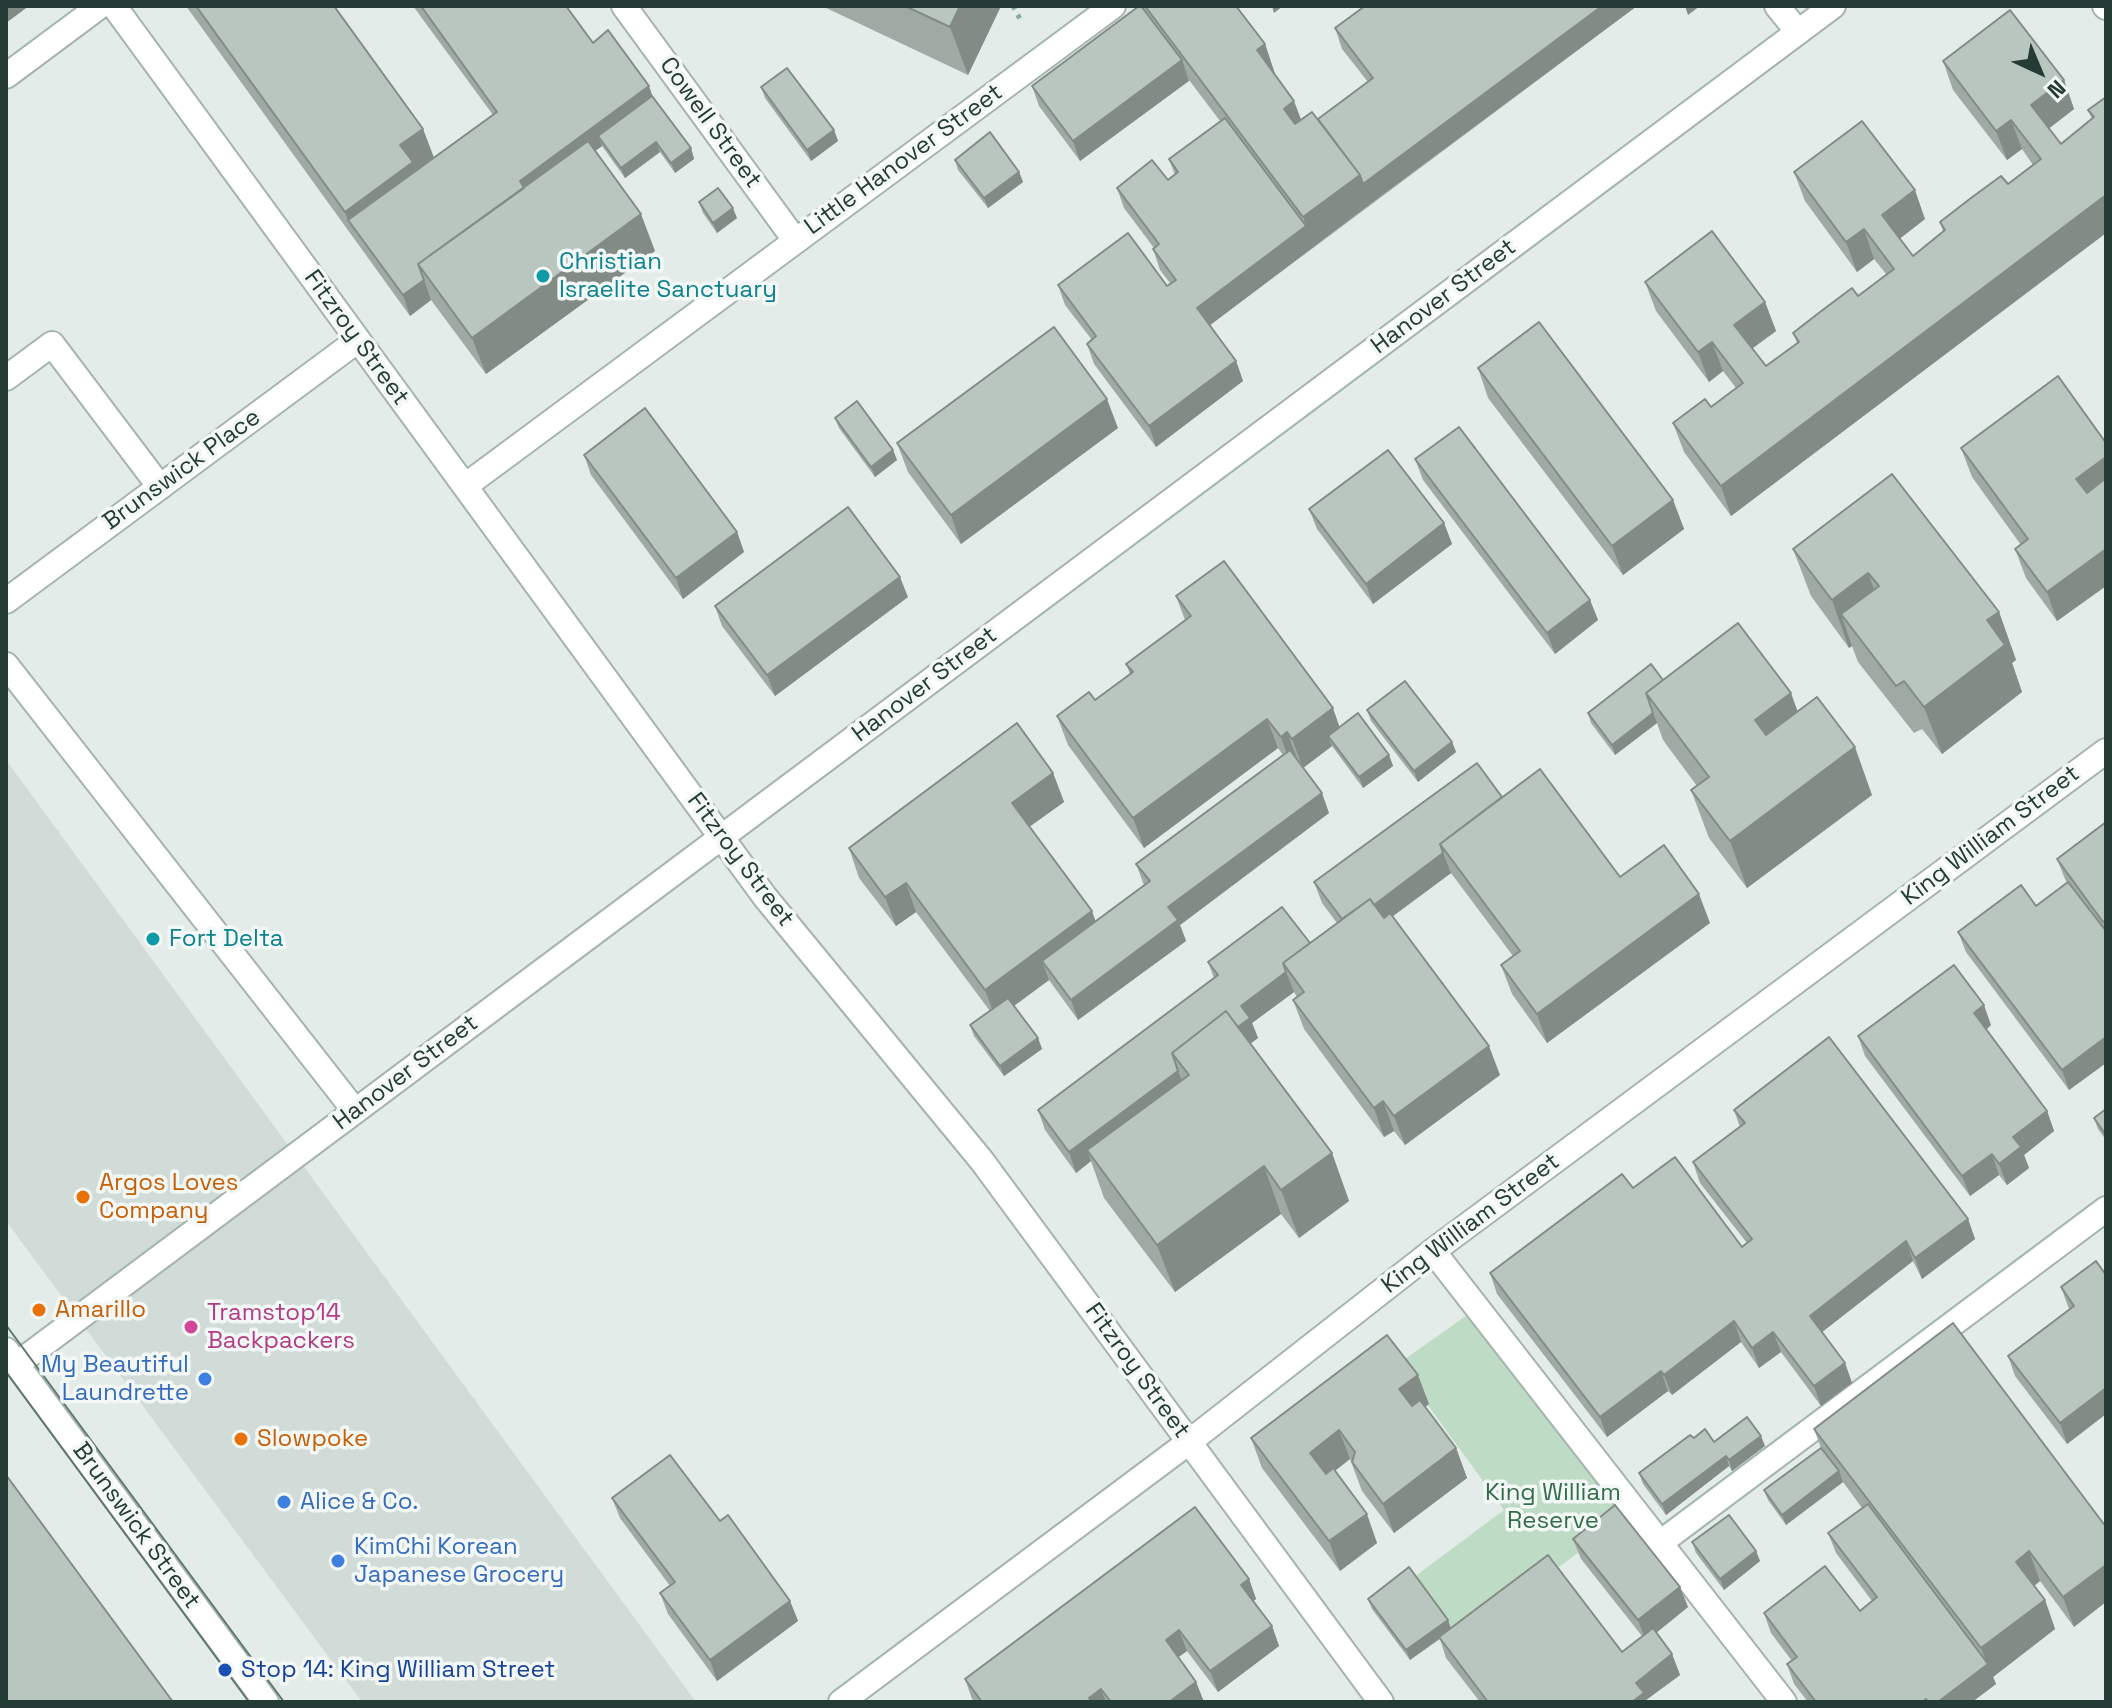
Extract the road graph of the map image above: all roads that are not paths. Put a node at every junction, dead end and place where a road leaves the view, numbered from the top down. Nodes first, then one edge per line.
1 (100, 6) edge
2 (114, 6) edge
3 (624, 6) edge
4 (1113, 6) edge
5 (1777, 6) edge
6 (1833, 6) edge
7 (1798, 32) junction
8 (6, 76) edge
9 (795, 240) junction
10 (358, 340) junction
11 (6, 378) edge
12 (465, 486) junction
13 (160, 487) junction
14 (6, 601) edge
15 (6, 665) edge
16 (2106, 751) edge
17 (721, 837) junction
18 (355, 1111) junction
19 (2106, 1209) edge
20 (1433, 1251) junction
21 (11, 1357) edge
22 (1189, 1442) junction
23 (1660, 1543) junction
24 (266, 1702) edge
25 (841, 1702) edge
26 (1381, 1702) edge
27 (1784, 1702) edge

1 - 8 street
2 - 10 street, Fitzroy Street
3 - 9 street, Cowell Street
4 - 9 street, Little Hanover Street
5 - 7 street
6 - 7 street, Hanover Street
7 - 17 street, Hanover Street
9 - 12 street, Little Hanover Street
10 - 12 street, Fitzroy Street
10 - 13 street, Brunswick Place
11 - 13 street
12 - 17 street, Fitzroy Street
13 - 14 street, Brunswick Place
15 - 18 street
16 - 20 street, King William Street
17 - 18 street, Hanover Street
17 - 22 street, Fitzroy Street
18 - 21 street, Hanover Street
19 - 23 street
20 - 22 street, King William Street
20 - 23 street
21 - 24 street, Brunswick Street
22 - 25 street, King William Street
22 - 26 street, Fitzroy Street
23 - 27 street

